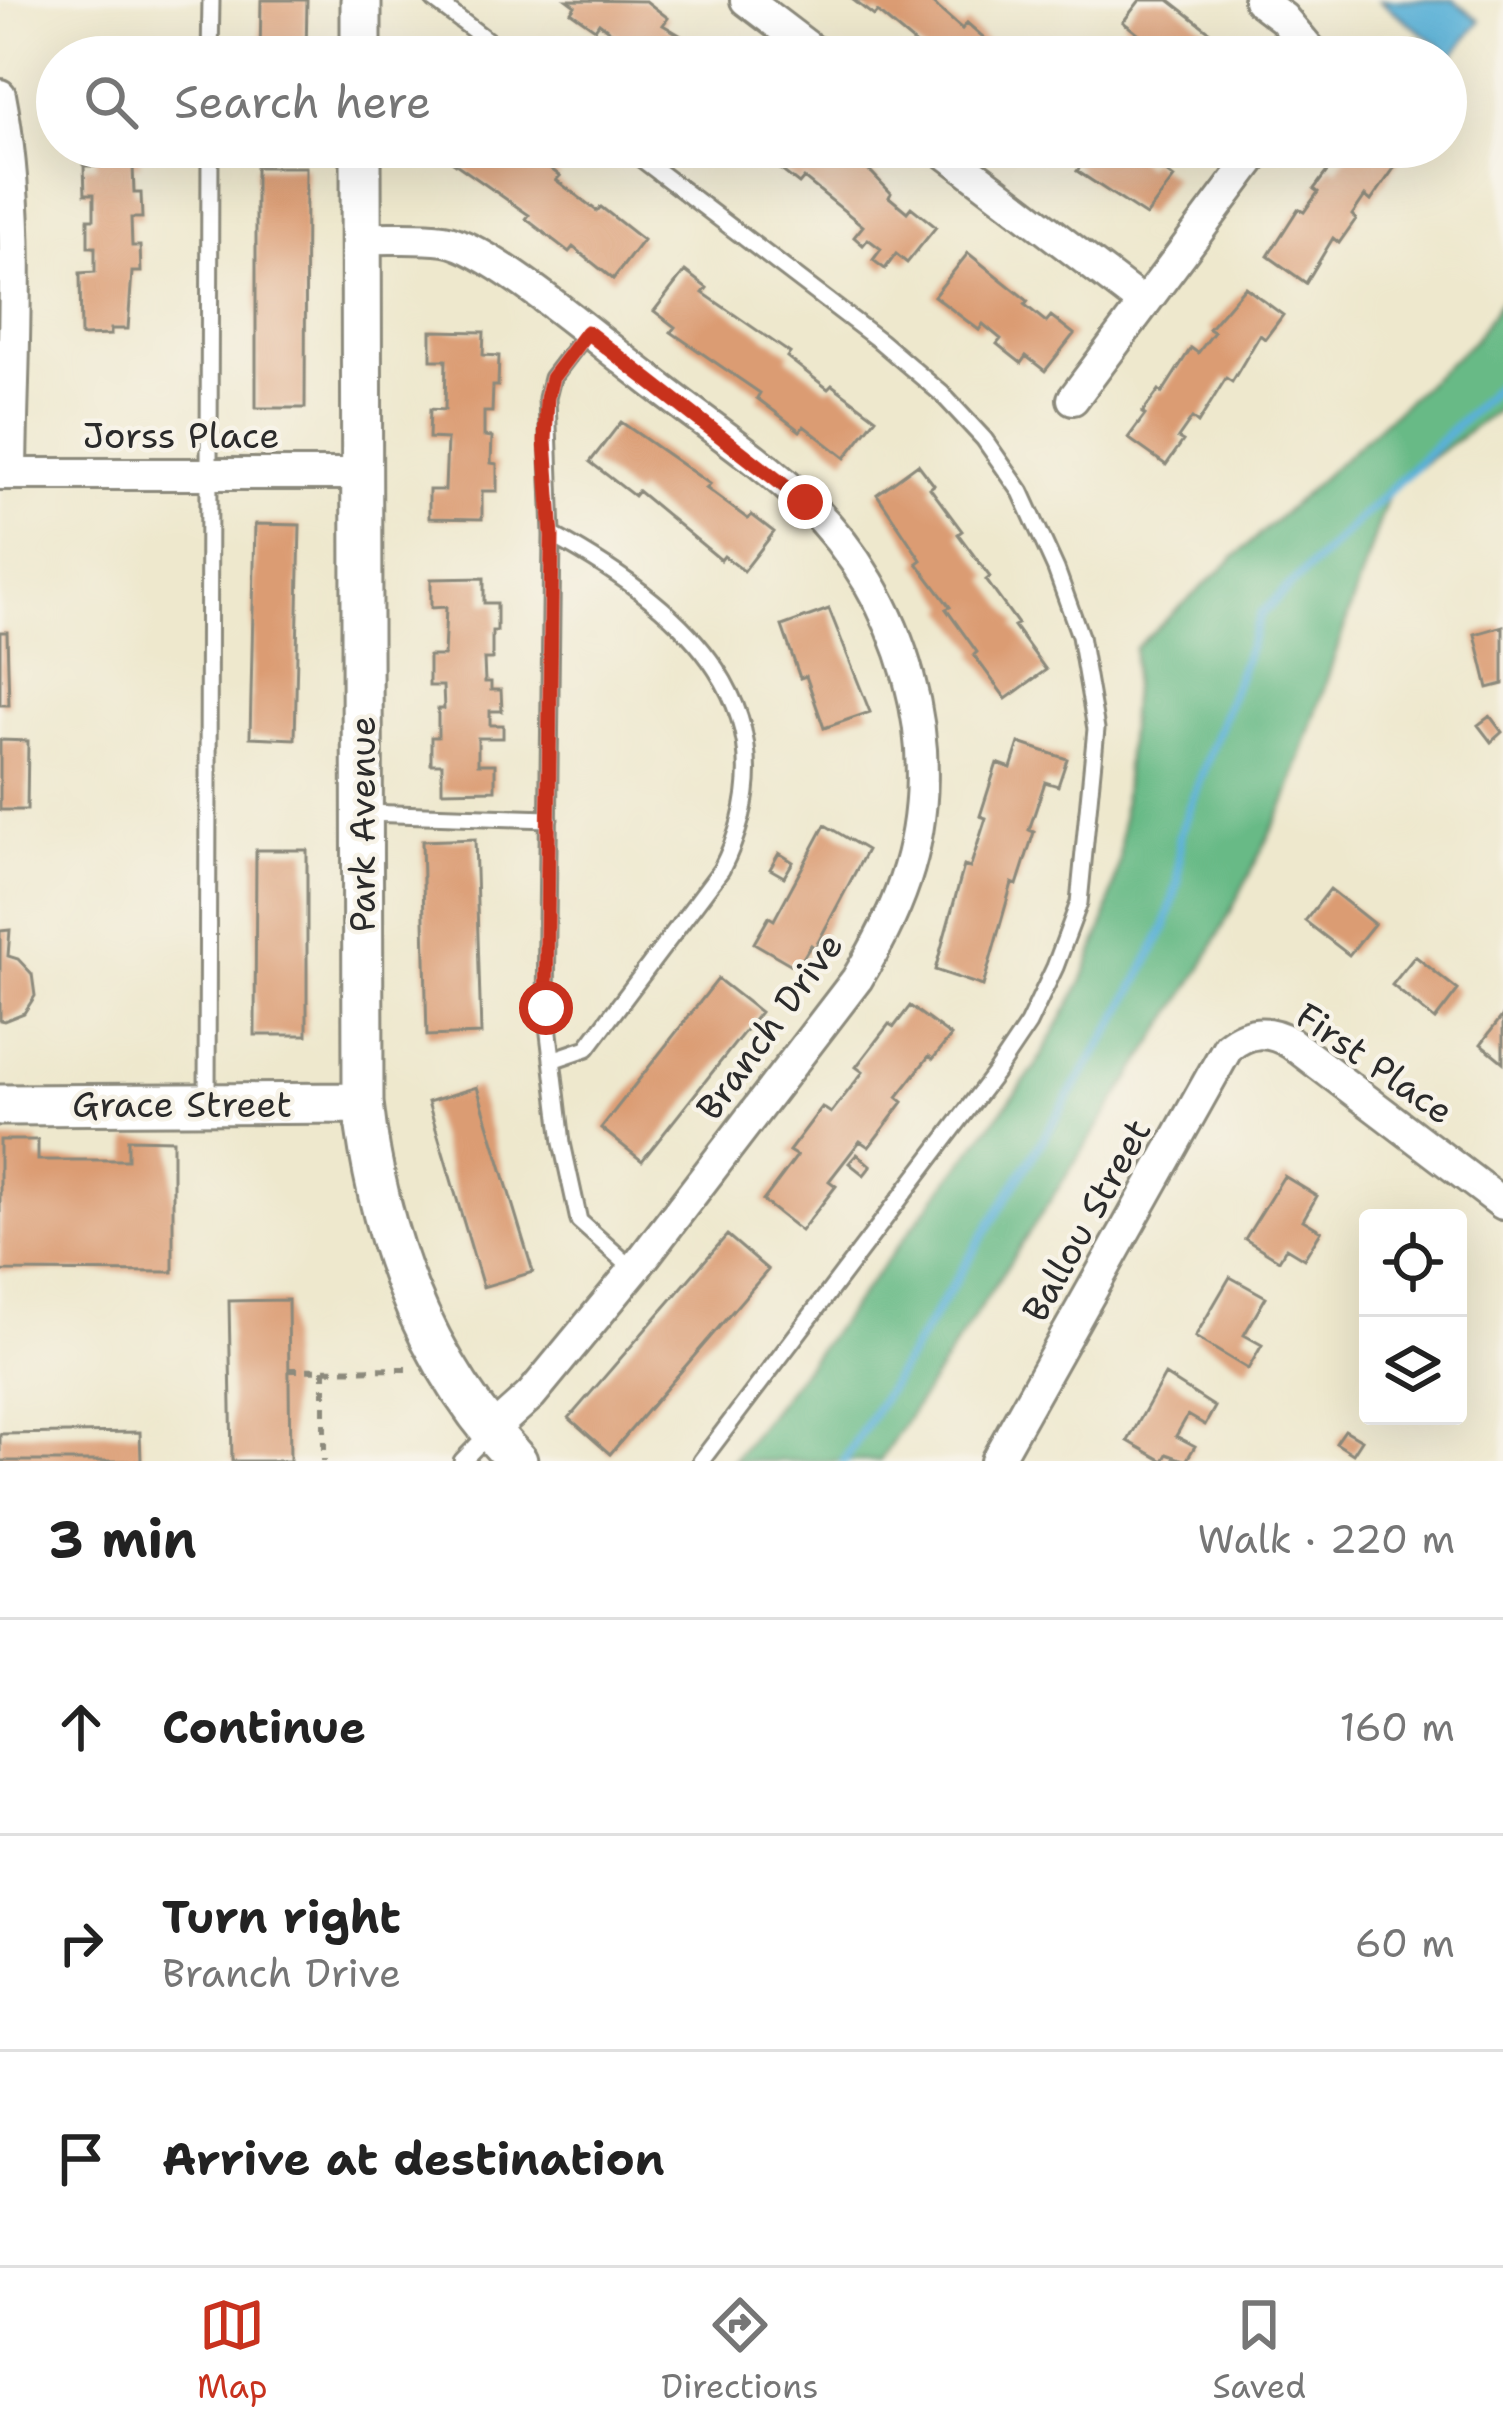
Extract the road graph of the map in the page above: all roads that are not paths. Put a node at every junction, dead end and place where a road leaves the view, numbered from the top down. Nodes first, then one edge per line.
1 (211, 0) edge
2 (362, 0) edge
3 (434, 0) edge
4 (746, 0) edge
5 (1258, 0) edge
6 (210, 36) edge
7 (362, 36) edge
8 (481, 36) edge
9 (793, 36) edge
10 (1298, 36) edge
11 (0, 95) edge
12 (210, 168) edge
13 (362, 168) edge
14 (653, 168) edge
15 (966, 168) edge
16 (1245, 168) edge
17 (361, 238) junction
18 (1144, 304) junction
19 (587, 332) junction
20 (1072, 400) dead end
21 (6, 474) edge
22 (361, 474) junction
23 (208, 475) junction
24 (552, 536) junction
25 (362, 813) junction
26 (549, 819) junction
27 (1258, 1032) joint
28 (552, 1060) junction
29 (363, 1103) junction
30 (0, 1105) edge
31 (207, 1105) junction
32 (1503, 1204) edge
33 (634, 1270) junction
34 (504, 1447) edge
35 (462, 1461) edge
36 (701, 1461) edge
37 (996, 1461) edge

1 - 6 lane
2 - 7 street
3 - 8 lane
4 - 9 street
5 - 10 street
11 - 21 street
12 - 23 lane
13 - 17 street, Park Avenue
14 - 36 lane
15 - 18 street
16 - 18 street
17 - 19 street, Branch Drive
17 - 22 street, Park Avenue
18 - 20 street
19 - 24 lane
19 - 33 street, Branch Drive
21 - 23 street, Jorss Place
22 - 23 street, Jorss Place
22 - 25 street, Park Avenue
23 - 31 lane
24 - 26 lane
24 - 28 lane
25 - 26 lane
25 - 29 street, Park Avenue
26 - 28 lane
27 - 32 street, First Place
27 - 37 street, Ballou Street
28 - 33 lane
29 - 31 street, Grace Street
29 - 34 street, Park Avenue
30 - 31 street, Grace Street
33 - 34 street, Branch Drive
34 - 35 lane

